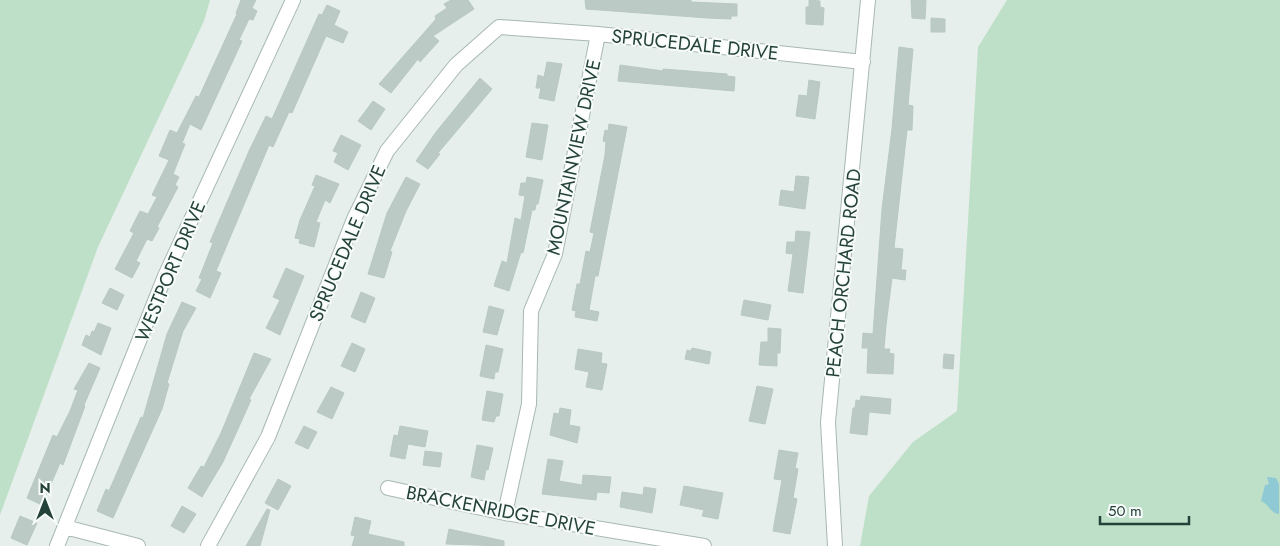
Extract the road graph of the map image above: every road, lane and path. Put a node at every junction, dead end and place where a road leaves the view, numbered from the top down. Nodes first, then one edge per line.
1 (293, 0) edge
2 (868, 0) edge
3 (598, 34) junction
4 (863, 62) junction
5 (388, 488) dead end
6 (505, 512) junction
7 (65, 527) junction
8 (56, 546) edge
9 (138, 546) edge
10 (208, 546) edge
11 (704, 546) edge
12 (835, 546) edge

1 - 7 street, WESTPORT DRIVE
2 - 4 street, PEACH ORCHARD ROAD
3 - 4 street, SPRUCEDALE DRIVE
3 - 6 street, MOUNTAINVIEW DRIVE
3 - 10 street, SPRUCEDALE DRIVE
4 - 12 street, PEACH ORCHARD ROAD
5 - 6 street, BRACKENRIDGE DRIVE
6 - 11 street, BRACKENRIDGE DRIVE
7 - 8 street, WESTPORT DRIVE
7 - 9 street

